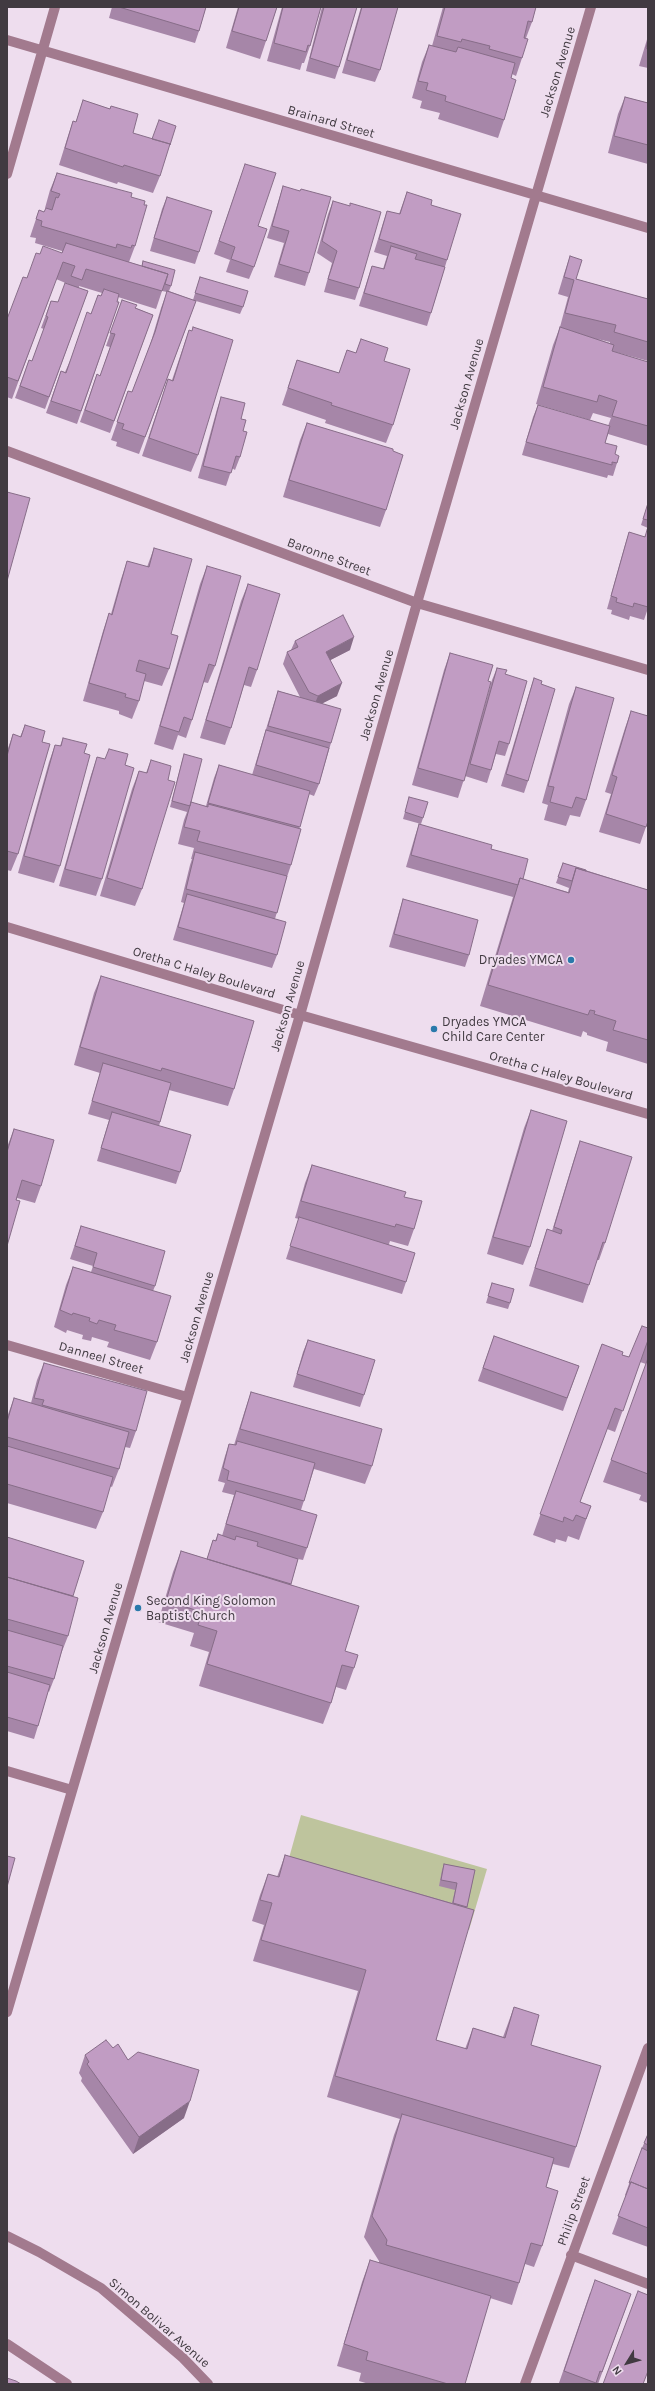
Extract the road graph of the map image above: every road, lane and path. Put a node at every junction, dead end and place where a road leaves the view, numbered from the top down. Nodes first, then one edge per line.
1 (55, 7) edge
2 (591, 7) edge
3 (7, 40) edge
4 (42, 51) junction
5 (7, 174) edge
6 (535, 194) junction
7 (648, 228) edge
8 (7, 452) edge
9 (417, 603) junction
10 (648, 670) edge
11 (7, 927) edge
12 (300, 1016) junction
13 (648, 1114) edge
14 (7, 1345) edge
15 (187, 1397) junction
16 (7, 1771) edge
17 (72, 1790) junction
18 (7, 2012) edge
19 (648, 2048) edge
20 (7, 2236) edge
21 (571, 2255) junction
22 (648, 2284) edge
23 (7, 2344) edge
24 (67, 2384) edge
25 (208, 2384) edge
26 (525, 2384) edge

1 - 4 street
2 - 6 street, Jackson Avenue
3 - 4 street, Brainard Street
4 - 5 street
4 - 6 street, Brainard Street
6 - 7 street, Brainard Street
6 - 9 street, Jackson Avenue
8 - 9 street, Baronne Street
9 - 10 street, Baronne Street
9 - 12 street, Jackson Avenue
11 - 12 street, Oretha C Haley Boulevard
12 - 13 street, Oretha C Haley Boulevard
12 - 15 street, Jackson Avenue
14 - 15 street, Danneel Street
15 - 17 street, Jackson Avenue
16 - 17 street
17 - 18 street, Jackson Avenue
19 - 21 street, Philip Street
20 - 25 street, Simon Bolivar Avenue
21 - 22 street
21 - 26 street, Philip Street
23 - 24 street

